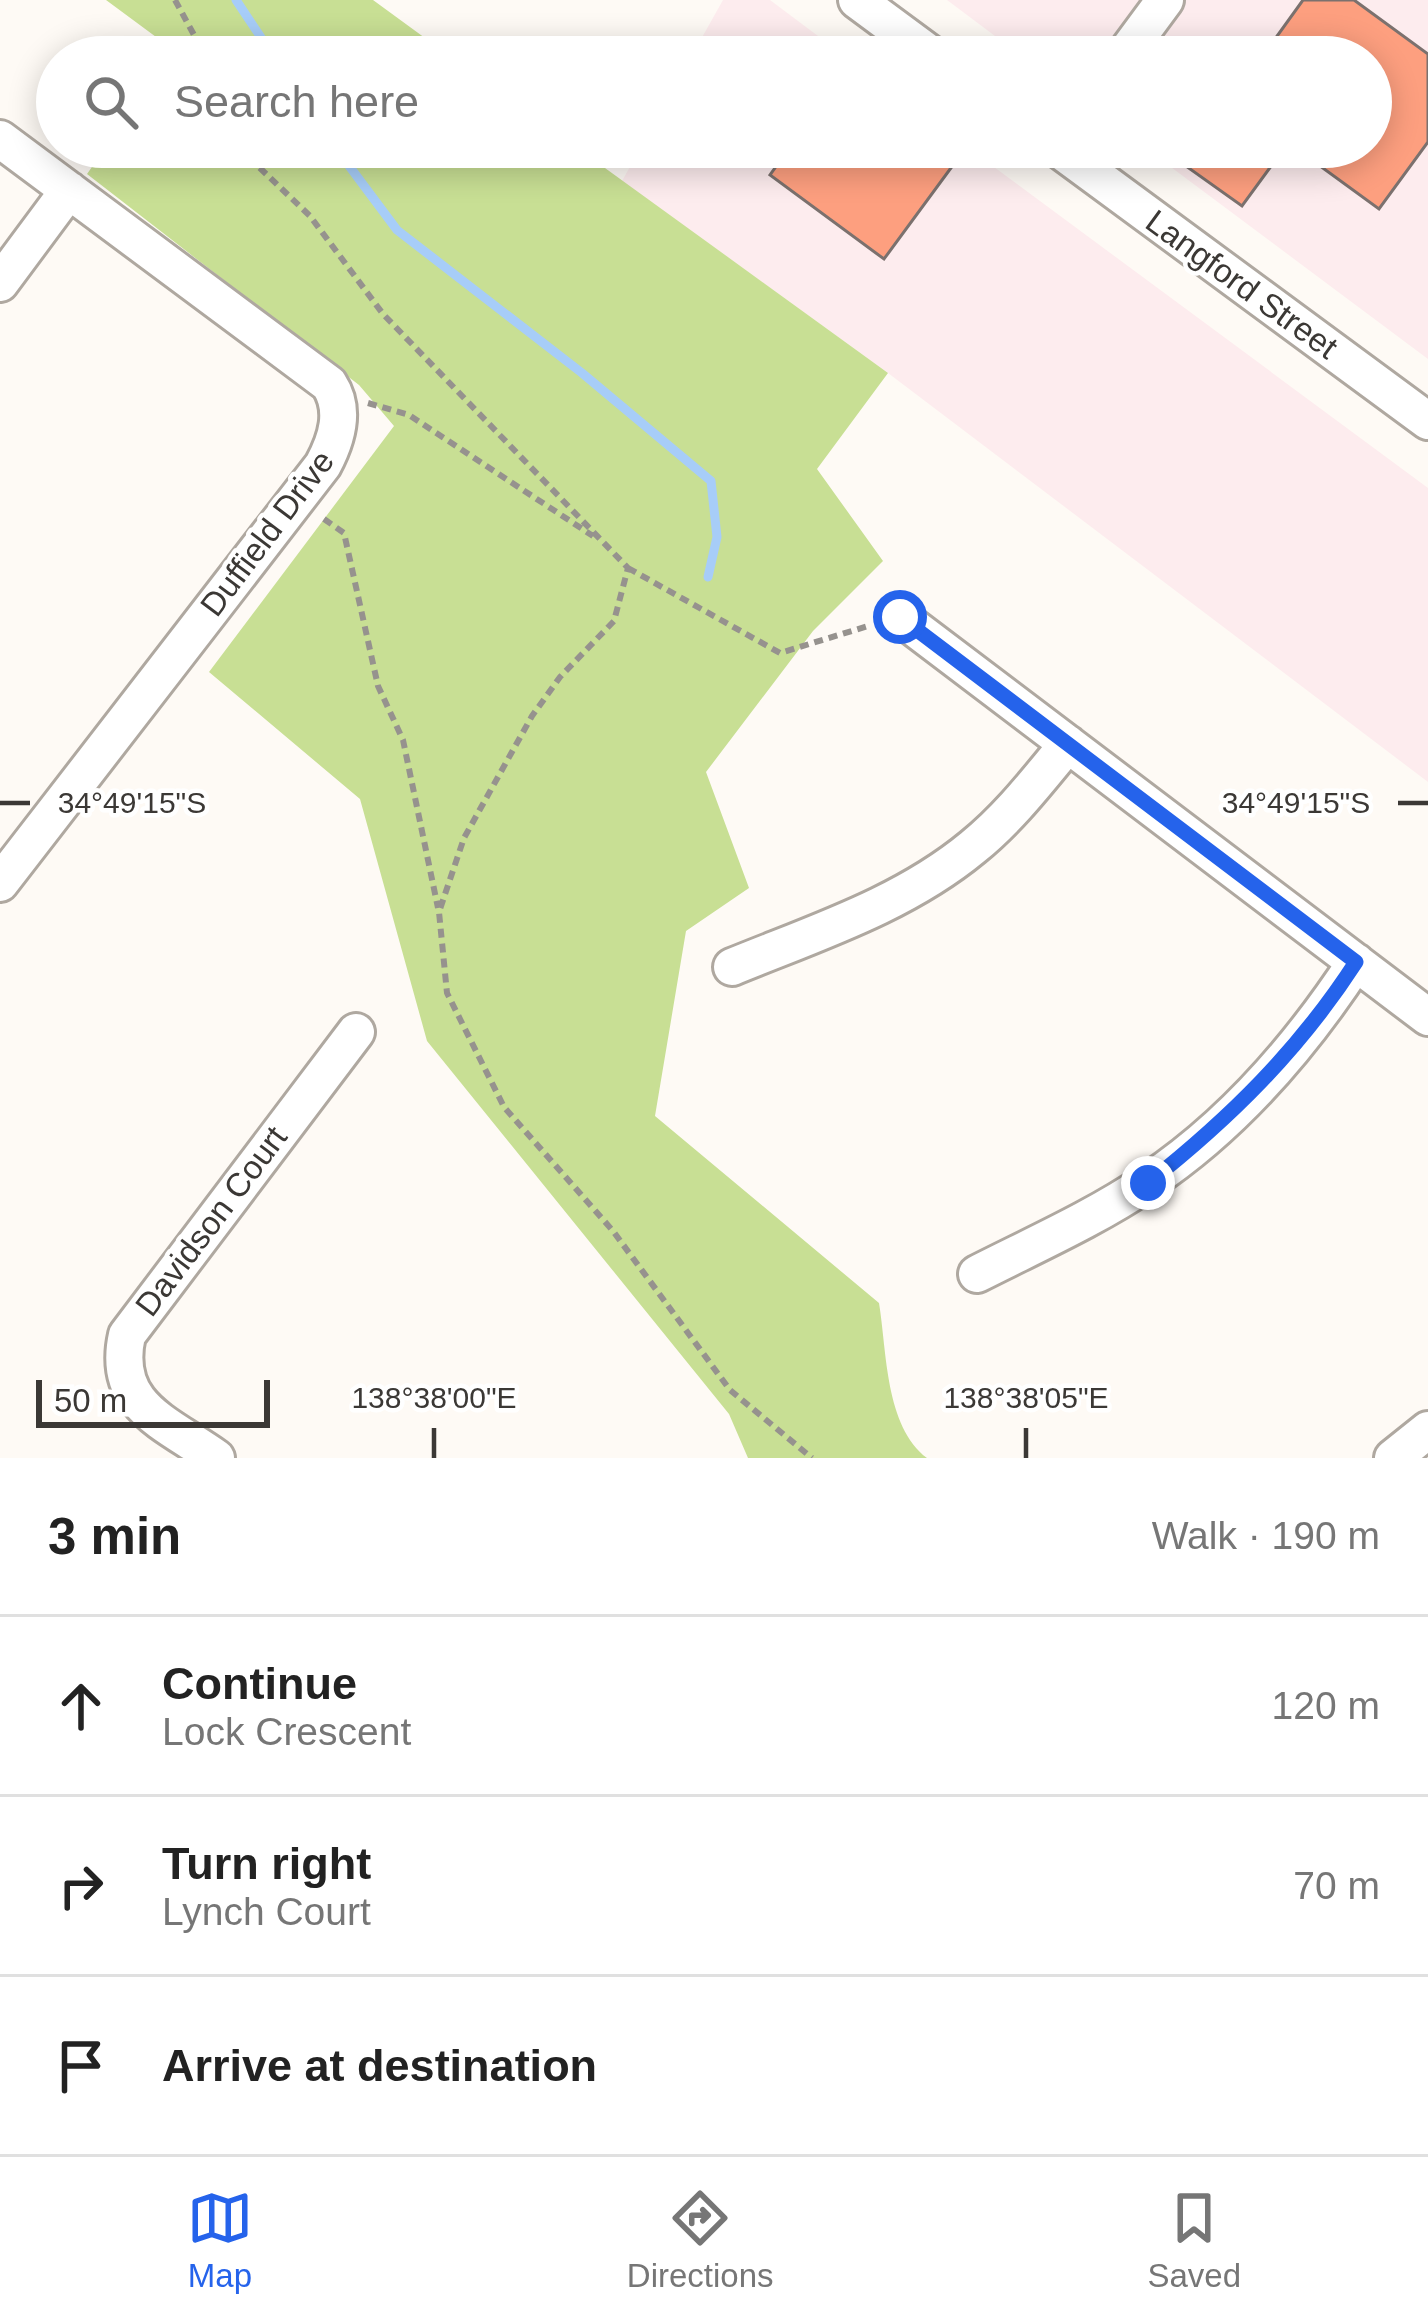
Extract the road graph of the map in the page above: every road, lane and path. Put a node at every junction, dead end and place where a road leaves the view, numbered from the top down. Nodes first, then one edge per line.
1 (175, 0) edge
2 (857, 0) edge
3 (1165, 0) edge
4 (195, 36) edge
5 (906, 36) edge
6 (1138, 36) edge
7 (0, 139) edge
8 (36, 166) edge
9 (39, 168) edge
10 (260, 168) edge
11 (1085, 168) edge
12 (69, 190) junction
13 (0, 283) edge
14 (336, 394) junction
15 (1428, 421) edge
16 (296, 499) junction
17 (606, 544) junction
18 (628, 568) junction
19 (900, 617) joint
20 (1068, 744) junction
21 (0, 883) edge
22 (439, 912) junction
23 (1356, 962) junction
24 (732, 967) dead end
25 (1428, 1017) edge
26 (356, 1032) dead end
27 (977, 1274) dead end
28 (1428, 1430) edge
29 (216, 1458) edge
30 (812, 1458) edge
31 (1393, 1458) edge

1 - 4 path
2 - 5 street
3 - 6 street
7 - 8 street
9 - 12 street
10 - 17 path
11 - 15 street, Langford Street
12 - 13 street
12 - 14 street
14 - 16 street, Duffield Drive
14 - 17 path
16 - 21 street, Duffield Drive
16 - 22 path
17 - 18 path
18 - 19 path
18 - 22 path
19 - 20 street
20 - 23 street
20 - 24 street
22 - 30 path
23 - 25 street
23 - 27 street
26 - 29 street, Davidson Court
28 - 31 street

